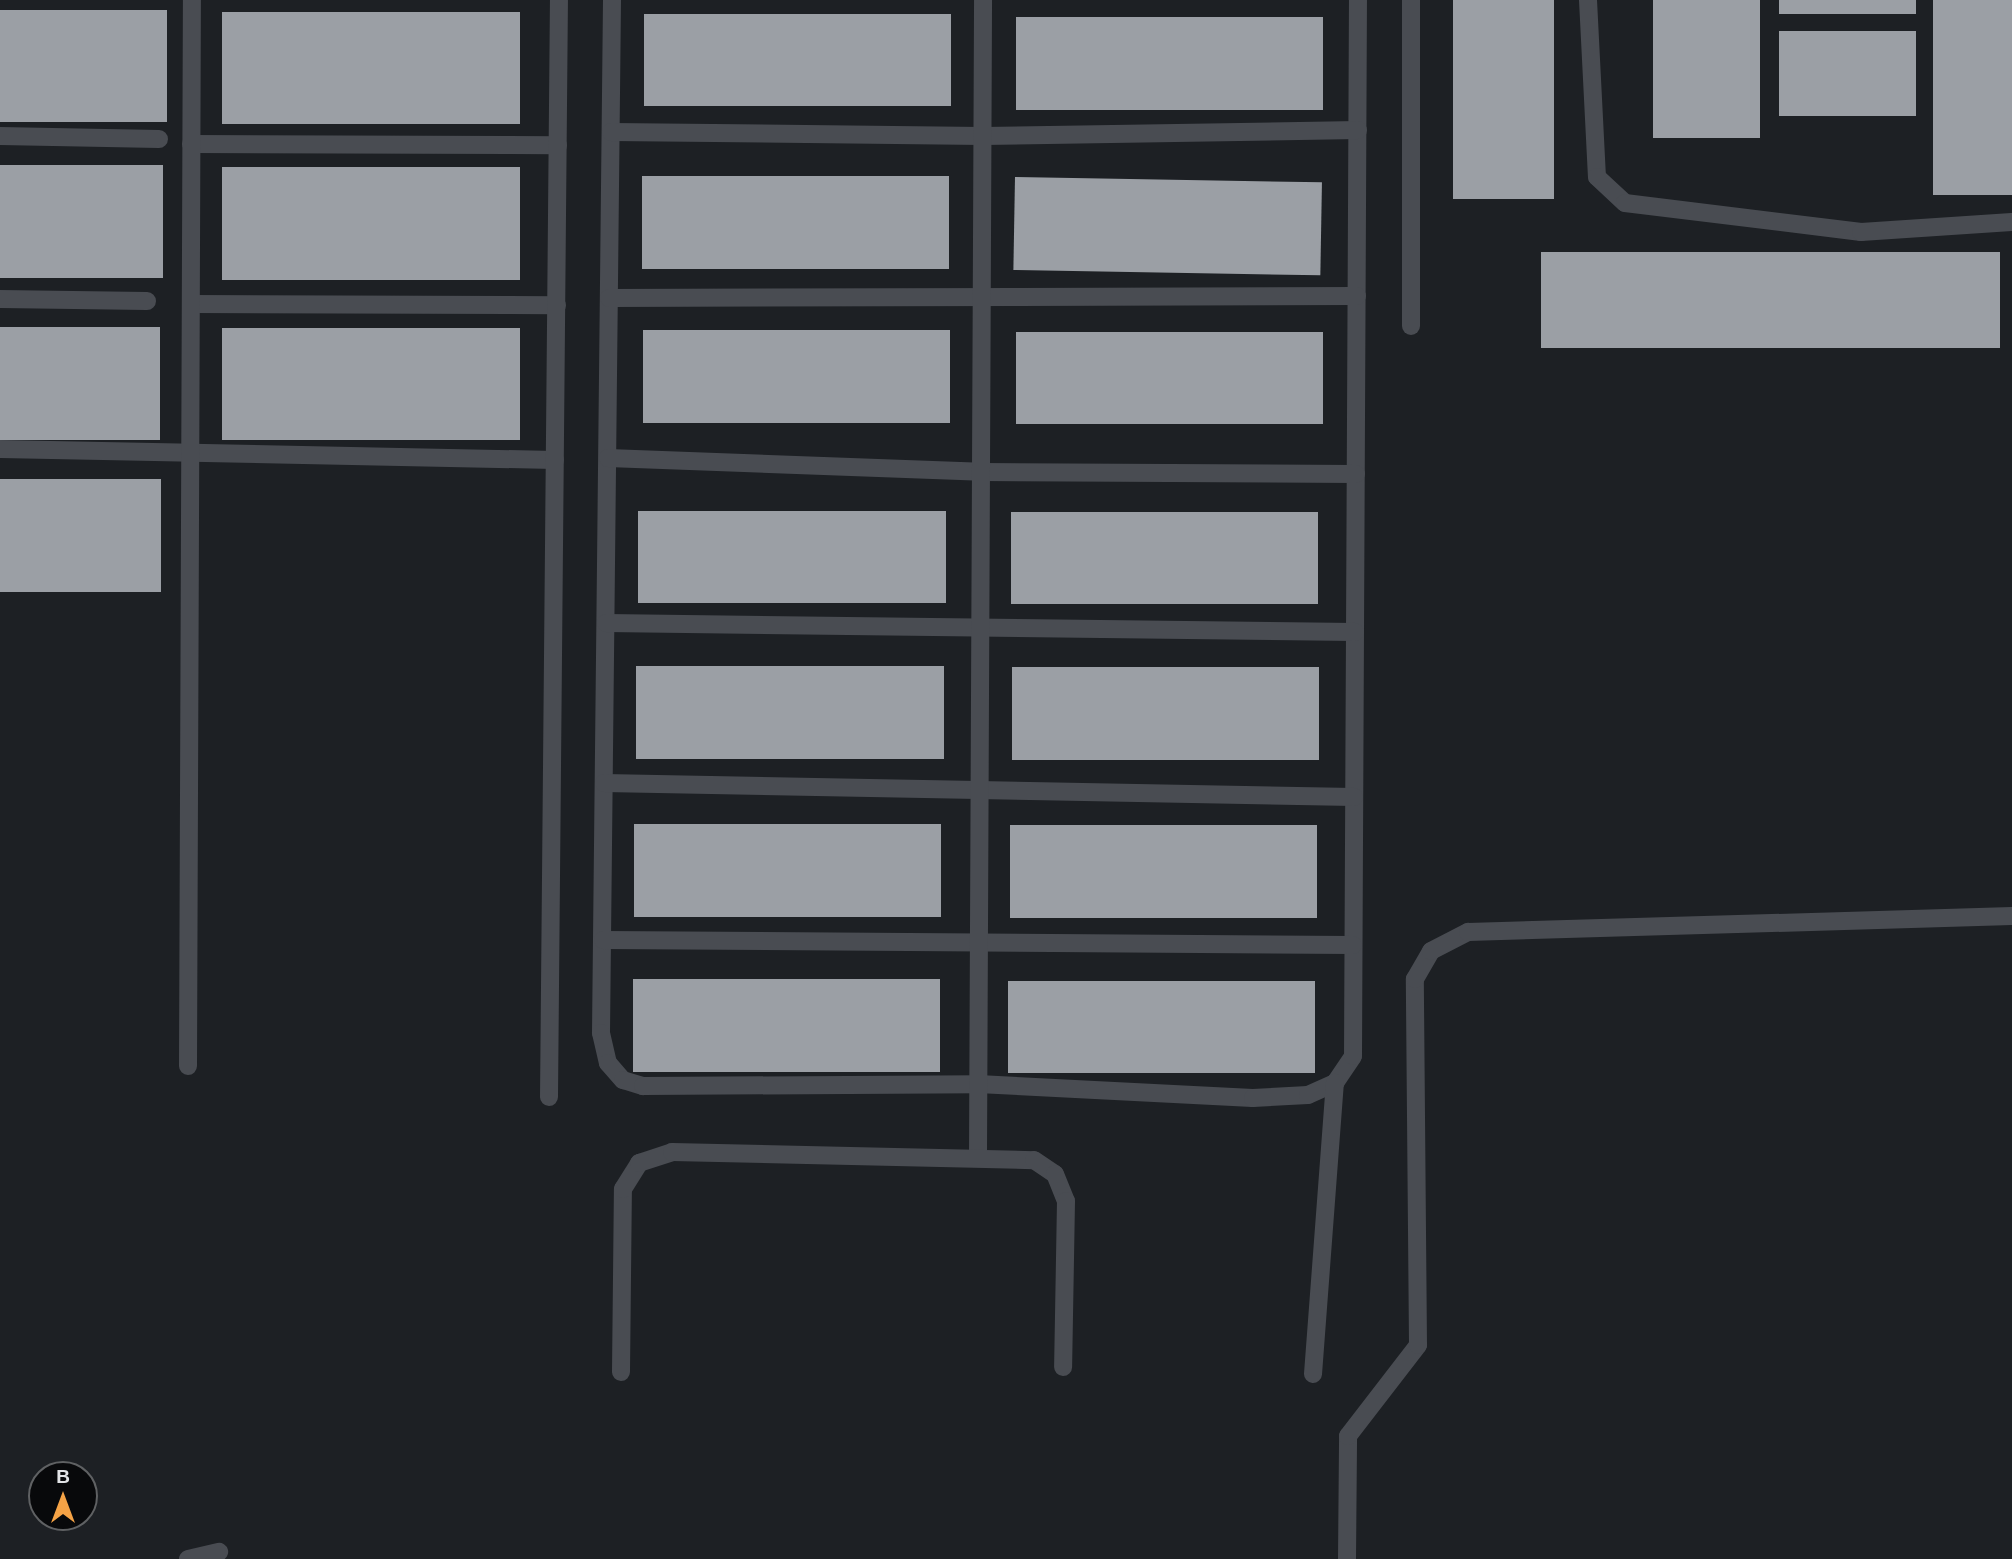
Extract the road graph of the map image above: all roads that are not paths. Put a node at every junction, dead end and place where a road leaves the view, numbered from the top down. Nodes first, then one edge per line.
1 (192, 0) edge
2 (559, 0) edge
3 (612, 0) edge
4 (983, 0) edge
5 (1359, 0) edge
6 (1411, 0) edge
7 (1588, 0) edge
8 (1358, 130) junction
9 (611, 132) junction
10 (0, 136) edge
11 (983, 136) junction
12 (159, 139) dead end
13 (191, 144) junction
14 (558, 145) junction
15 (2012, 222) edge
16 (1357, 296) junction
17 (982, 297) junction
18 (609, 298) junction
19 (0, 299) edge
20 (147, 301) dead end
21 (191, 304) junction
22 (556, 305) junction
23 (1411, 326) dead end
24 (0, 449) edge
25 (190, 451) junction
26 (608, 458) junction
27 (555, 460) junction
28 (981, 472) junction
29 (1356, 474) junction
30 (606, 623) junction
31 (981, 630) junction
32 (1355, 632) junction
33 (604, 783) junction
34 (980, 791) junction
35 (1354, 797) junction
36 (2012, 916) edge
37 (603, 940) junction
38 (1353, 945) junction
39 (979, 947) junction
40 (188, 1066) dead end
41 (1335, 1083) junction
42 (978, 1084) junction
43 (549, 1097) dead end
44 (978, 1156) junction
45 (1063, 1367) dead end
46 (621, 1372) dead end
47 (1312, 1374) dead end
48 (219, 1552) dead end
49 (188, 1559) edge
50 (1346, 1559) edge

1 - 13 lane
2 - 14 lane
3 - 9 lane
4 - 11 lane
5 - 8 lane
6 - 23 lane
7 - 15 lane
8 - 11 lane
8 - 16 lane
9 - 11 lane
9 - 18 lane
10 - 12 lane
11 - 17 lane
13 - 14 lane
13 - 21 lane
14 - 22 lane
16 - 17 lane
16 - 29 lane
17 - 18 lane
17 - 28 lane
18 - 26 lane
19 - 20 lane
21 - 22 lane
21 - 25 lane
22 - 27 lane
24 - 25 lane
25 - 27 lane
25 - 40 lane
26 - 28 lane
26 - 30 lane
27 - 43 lane
28 - 29 lane
28 - 31 lane
29 - 32 lane
30 - 31 lane
30 - 33 lane
31 - 32 lane
31 - 34 lane
32 - 35 lane
33 - 34 lane
33 - 37 lane
34 - 35 lane
34 - 39 lane
35 - 38 lane
36 - 50 lane
37 - 39 lane
37 - 42 lane
38 - 39 lane
38 - 41 lane
39 - 42 lane
41 - 42 lane
41 - 47 lane
42 - 44 lane
44 - 45 lane
44 - 46 lane
48 - 49 lane

